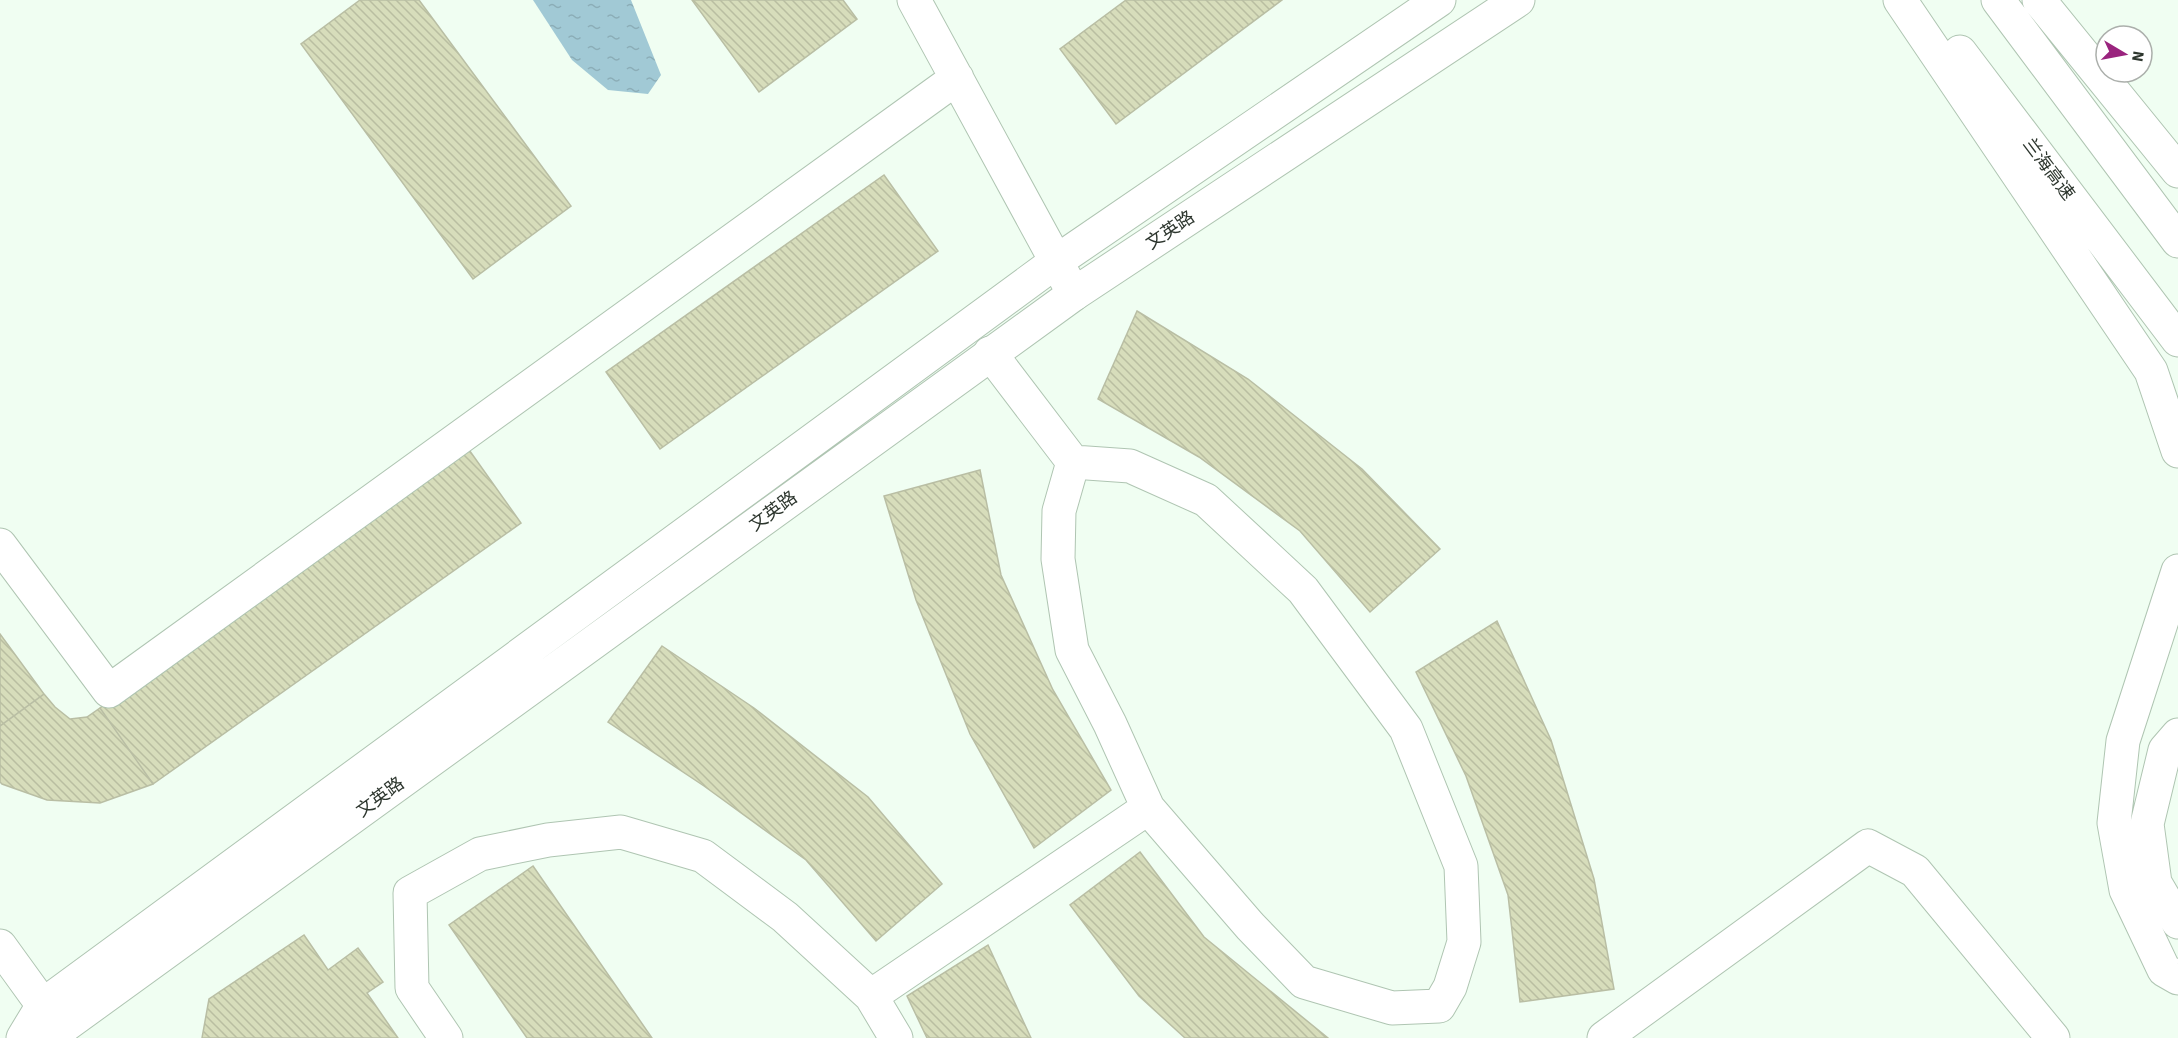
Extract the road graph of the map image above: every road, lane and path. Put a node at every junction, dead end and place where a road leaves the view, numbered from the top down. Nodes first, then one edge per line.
1 (914, 0) edge
2 (1439, 0) edge
3 (1518, 0) edge
4 (1900, 0) edge
5 (1916, 0) edge
6 (1998, 0) edge
7 (2039, 0) edge
8 (957, 78) junction
9 (2178, 171) edge
10 (2178, 241) edge
11 (1057, 261) junction
12 (1074, 294) junction
13 (2178, 339) edge
14 (990, 353) junction
15 (2178, 451) edge
16 (1073, 462) junction
17 (0, 545) edge
18 (2178, 571) edge
19 (2178, 735) edge
20 (1148, 808) junction
21 (2178, 922) edge
22 (0, 946) edge
23 (2173, 979) edge
24 (871, 996) junction
25 (0, 1024) edge
26 (52, 1028) edge
27 (10, 1038) edge
28 (23, 1038) edge
29 (446, 1038) edge
30 (896, 1038) edge
31 (1604, 1038) edge
32 (2053, 1038) edge

1 - 8 main road
2 - 11 main road, 文英路
3 - 12 main road, 文英路
4 - 15 main road
5 - 13 main road, 兰海高速
6 - 10 main road
7 - 9 main road
8 - 11 main road
8 - 17 main road
11 - 12 main road
11 - 26 main road, 文英路
12 - 14 main road, 文英路
14 - 16 main road
14 - 26 main road, 文英路
16 - 20 main road
16 - 20 main road
18 - 23 main road
19 - 21 main road
20 - 24 main road
22 - 26 main road
24 - 29 main road
24 - 30 main road
25 - 27 main road
26 - 28 main road, 文英路
31 - 32 main road

